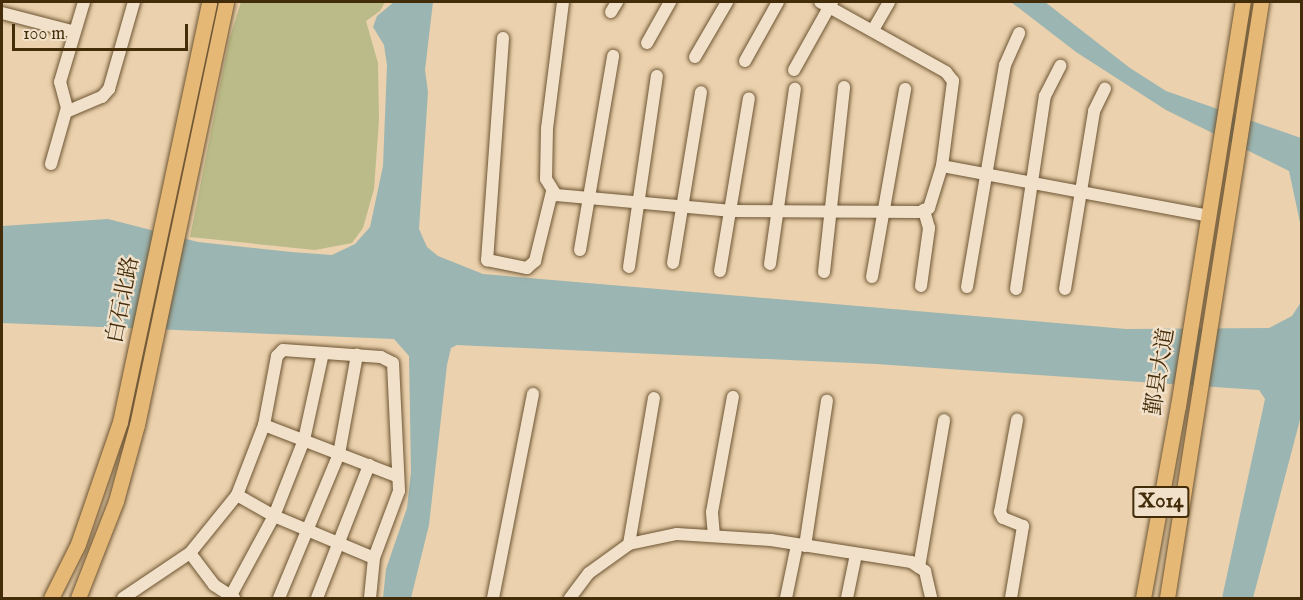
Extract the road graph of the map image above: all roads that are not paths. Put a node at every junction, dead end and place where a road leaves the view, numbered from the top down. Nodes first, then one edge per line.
1 (84, 2) edge
2 (134, 2) edge
3 (209, 2) edge
4 (226, 2) edge
5 (563, 2) edge
6 (670, 2) edge
7 (727, 2) edge
8 (778, 2) edge
9 (889, 2) edge
10 (1243, 2) edge
11 (1262, 2) edge
12 (827, 3) edge
13 (2, 13) edge
14 (873, 30) junction
15 (75, 32) junction
16 (1019, 33) dead end
17 (503, 38) dead end
18 (647, 43) dead end
19 (613, 56) dead end
20 (695, 57) dead end
21 (745, 61) dead end
22 (1060, 66) dead end
23 (794, 70) dead end
24 (657, 76) dead end
25 (844, 87) dead end
26 (1106, 88) dead end
27 (795, 89) dead end
28 (904, 89) dead end
29 (701, 92) dead end
30 (749, 98) dead end
31 (70, 105) junction
32 (51, 164) dead end
33 (942, 166) junction
34 (987, 175) junction
35 (1031, 183) junction
36 (552, 192) junction
37 (1080, 193) junction
38 (588, 200) junction
39 (637, 204) junction
40 (683, 207) junction
41 (924, 210) junction
42 (732, 211) junction
43 (777, 211) junction
44 (829, 211) junction
45 (884, 212) junction
46 (1208, 216) junction
47 (170, 225) junction
48 (580, 250) dead end
49 (673, 263) dead end
50 (770, 264) dead end
51 (629, 267) dead end
52 (720, 271) dead end
53 (824, 272) dead end
54 (872, 277) dead end
55 (921, 286) dead end
56 (967, 287) dead end
57 (1016, 289) dead end
58 (1065, 289) dead end
59 (150, 329) junction
60 (323, 353) junction
61 (357, 356) junction
62 (533, 394) dead end
63 (733, 397) dead end
64 (654, 398) dead end
65 (827, 400) dead end
66 (944, 420) dead end
67 (1017, 420) dead end
68 (264, 425) junction
69 (304, 440) junction
70 (339, 454) junction
71 (369, 465) junction
72 (396, 476) junction
73 (237, 495) junction
74 (274, 516) junction
75 (307, 529) junction
76 (714, 536) junction
77 (339, 543) junction
78 (629, 544) junction
79 (801, 545) junction
80 (190, 553) junction
81 (856, 554) junction
82 (374, 558) junction
83 (919, 567) junction
84 (51, 598) edge
85 (78, 598) edge
86 (123, 598) edge
87 (232, 598) edge
88 (279, 598) edge
89 (317, 598) edge
90 (370, 598) edge
91 (493, 598) edge
92 (570, 598) edge
93 (786, 598) edge
94 (847, 598) edge
95 (931, 598) edge
96 (1011, 598) edge
97 (1143, 598) edge
98 (1167, 598) edge

1 - 15 street
2 - 31 street
3 - 47 main road, 白石北路
4 - 47 main road, 白石北路
5 - 36 street
6 - 18 street
7 - 20 street
8 - 21 street
9 - 14 street
10 - 46 main road, 鄞县大道 / X014
11 - 98 main road, 鄞县大道 / X014
12 - 14 street
12 - 23 street
13 - 15 street
14 - 33 street
15 - 31 street
16 - 34 street
17 - 36 street
19 - 38 street
22 - 35 street
24 - 39 street
25 - 44 street
26 - 37 street
27 - 43 street
28 - 45 street
29 - 40 street
30 - 42 street
31 - 32 street
33 - 34 street
33 - 41 street
34 - 35 street
34 - 56 street
35 - 37 street
35 - 57 street
36 - 38 street
37 - 46 street
37 - 58 street
38 - 39 street
38 - 48 street
39 - 40 street
39 - 51 street
40 - 42 street
40 - 49 street
41 - 45 street
41 - 55 street
42 - 43 street
42 - 52 street
43 - 44 street
43 - 50 street
44 - 45 street
44 - 53 street
45 - 54 street
46 - 97 main road, 鄞县大道 / X014
47 - 59 main road, 白石北路
59 - 84 main road, 白石北路
59 - 85 main road, 白石北路
60 - 61 street
60 - 68 street
60 - 69 street
61 - 70 street
61 - 72 street
62 - 91 street
63 - 76 street
64 - 78 street
65 - 79 street
66 - 83 street
67 - 96 street
68 - 69 street
68 - 73 street
69 - 70 street
69 - 74 street
70 - 71 street
70 - 75 street
71 - 72 street
71 - 77 street
72 - 82 street
73 - 74 street
73 - 80 street
74 - 75 street
74 - 87 street
75 - 77 street
75 - 88 street
76 - 78 street
76 - 79 street
77 - 82 street
77 - 89 street
78 - 92 street
79 - 81 street
79 - 93 street
80 - 86 street
80 - 87 street
81 - 83 street
81 - 94 street
82 - 90 street
83 - 95 street

